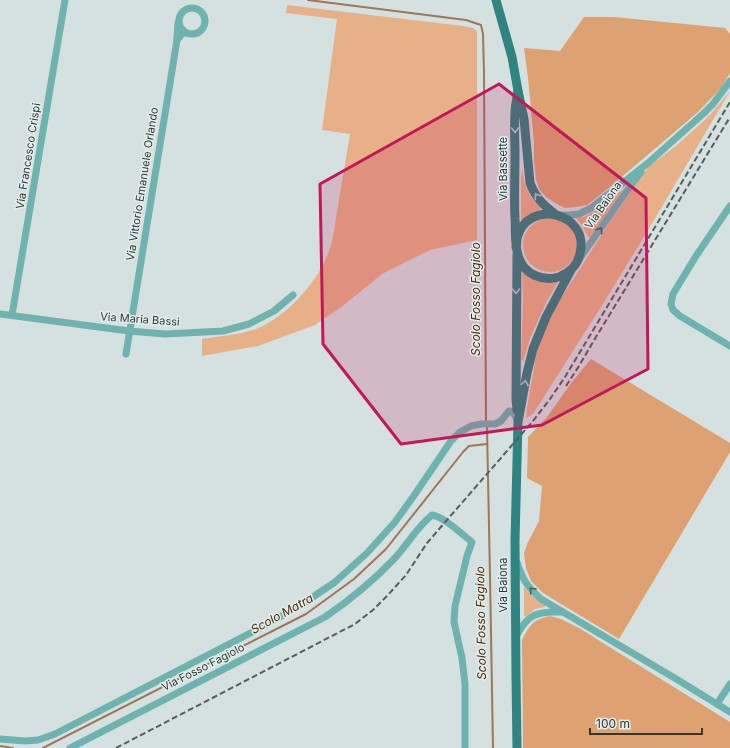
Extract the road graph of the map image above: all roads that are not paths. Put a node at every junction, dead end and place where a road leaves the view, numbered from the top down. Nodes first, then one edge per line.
1 (65, 0) edge
2 (496, 0) edge
3 (179, 20) junction
4 (185, 32) junction
5 (177, 40) junction
6 (730, 81) edge
7 (518, 92) junction
8 (648, 163) junction
9 (730, 206) edge
10 (556, 215) junction
11 (516, 249) junction
12 (577, 262) junction
13 (571, 270) junction
14 (293, 295) dead end
15 (0, 314) edge
16 (12, 315) junction
17 (129, 331) junction
18 (730, 346) edge
19 (126, 354) dead end
20 (518, 422) junction
21 (515, 556) junction
22 (562, 612) junction
23 (516, 637) junction
24 (730, 684) edge
25 (717, 704) junction
26 (730, 712) edge
27 (0, 739) edge
28 (70, 748) edge
29 (464, 748) edge
30 (517, 748) edge

1 - 16 street, Via Francesco Crispi
2 - 7 main road, Via Bassette
3 - 4 street
3 - 4 street
3 - 5 street, Via Vittorio Emanuele Orlando
4 - 5 street
5 - 17 street, Via Vittorio Emanuele Orlando
6 - 8 street, Via Baiona
10 -> 7 main road, Via Bassette
7 -> 11 main road, Via Bassette
8 - 10 street, Via Baiona
12 -> 8 street, Via Baiona
9 - 18 street
10 - 11 main road
10 - 12 main road
11 - 13 main road
11 -> 20 main road, Via Baiona
12 - 13 main road
20 -> 13 main road, Via Baiona
14 - 17 street, Via Maria Bassi
15 - 16 street, Via Maria Bassi
16 - 17 street, Via Maria Bassi
17 - 19 street, Via Vittorio Emanuele Orlando
20 - 21 main road, Via Baiona
20 - 27 street
22 -> 21 street
21 - 23 main road, Via Baiona
22 - 23 street
22 - 25 street
23 - 30 main road, Via Baiona
24 - 25 street
25 - 26 street
28 - 29 street, Via Fosso Fagiolo

